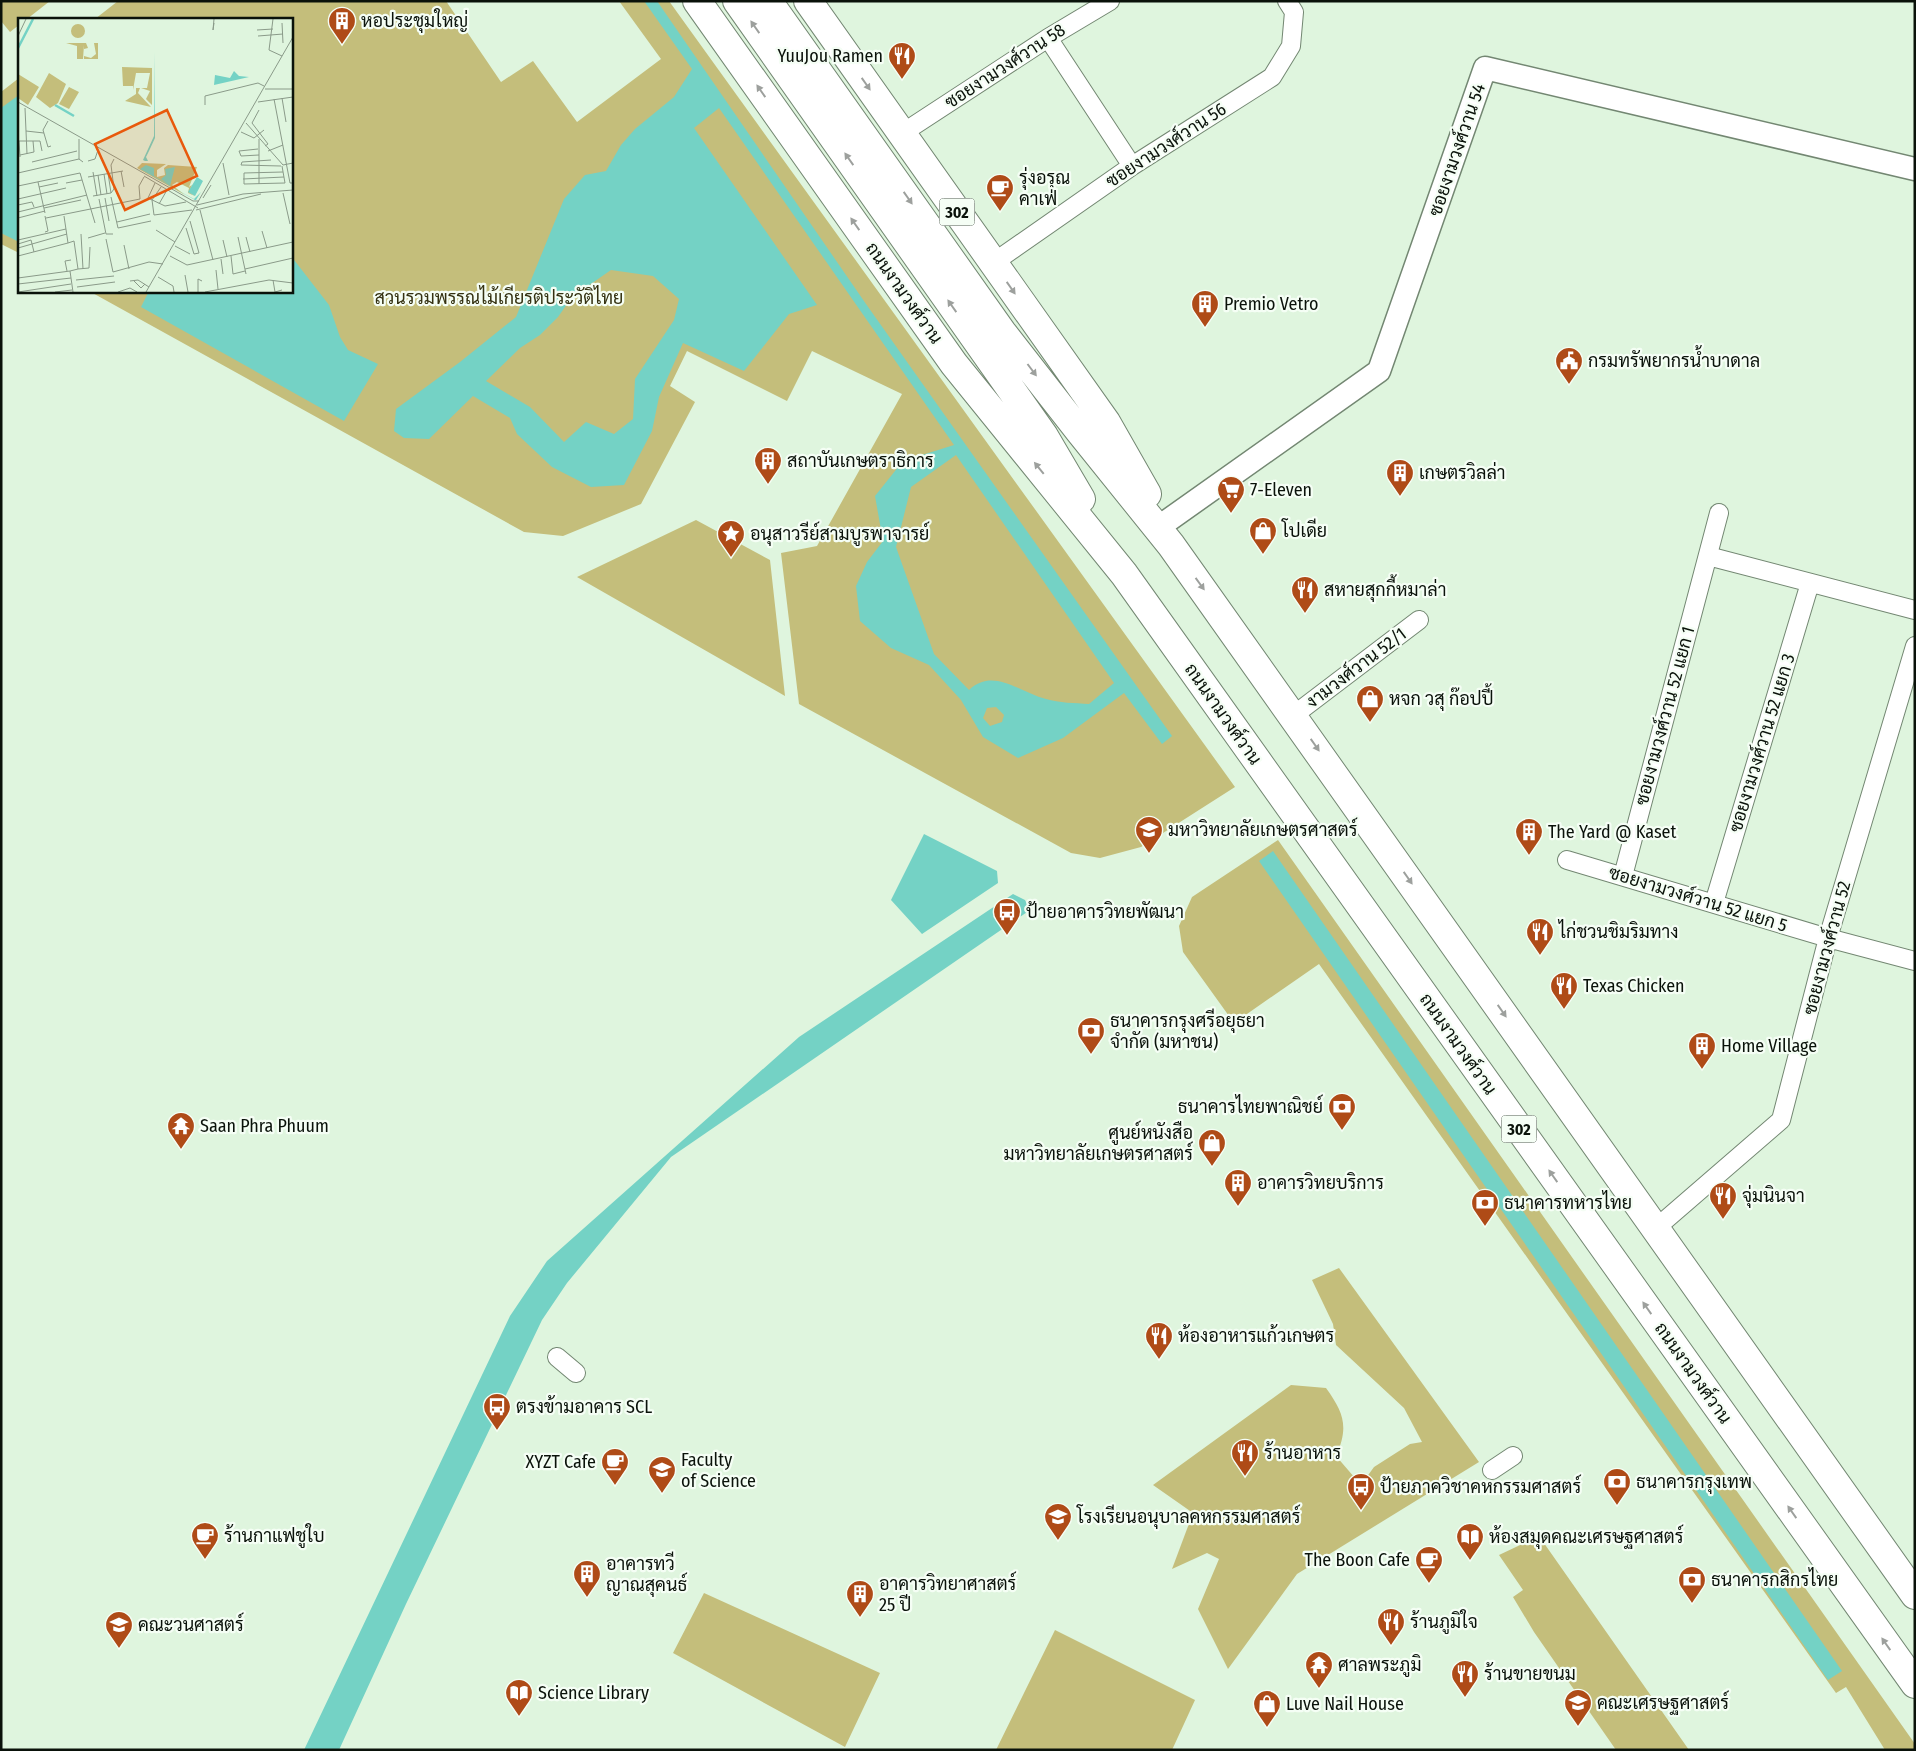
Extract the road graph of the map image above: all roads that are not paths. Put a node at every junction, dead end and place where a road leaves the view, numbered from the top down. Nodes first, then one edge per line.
1 (697, 1) edge
2 (737, 1) edge
3 (768, 1) edge
4 (1110, 1) edge
5 (1287, 1) edge
6 (817, 4) edge
7 (1048, 38) junction
8 (902, 134) junction
9 (1132, 166) junction
10 (1915, 169) edge
11 (993, 263) junction
12 (1719, 513) dead end
13 (1168, 534) junction
14 (1708, 556) junction
15 (1124, 574) junction
16 (1810, 583) junction
17 (1915, 610) edge
18 (1419, 620) dead end
19 (1915, 646) edge
20 (1294, 715) junction
21 (1567, 860) dead end
22 (1623, 876) junction
23 (1714, 903) junction
24 (1828, 938) junction
25 (1915, 961) edge
26 (1655, 1229) junction
27 (557, 1358) dead end
28 (576, 1373) dead end
29 (1513, 1456) dead end
30 (1492, 1470) dead end
31 (1914, 1591) edge
32 (1915, 1684) edge

15 -> 1 main road, ถนนงามวงศ์วาน / 302
15 -> 2 main road, ถนนงามวงศ์วาน / 302
3 -> 13 main road, 302
4 - 7 street, ซอยงามวงศ์วาน 58
5 - 9 street, ซอยงามวงศ์วาน 56
6 -> 8 main road, 302
7 - 8 street, ซอยงามวงศ์วาน 58
7 - 9 street
8 - 11 main road, 302
9 - 11 street, ซอยงามวงศ์วาน 56
10 - 13 street, ซอยงามวงศ์วาน 54
11 -> 13 main road, 302
12 - 14 street, ซอยงามวงศ์วาน 52 แยก 1
13 -> 20 main road, 302
14 - 16 street
14 - 22 street, ซอยงามวงศ์วาน 52 แยก 1
32 -> 15 main road, ถนนงามวงศ์วาน / 302
16 - 17 street
16 - 23 street, ซอยงามวงศ์วาน 52 แยก 3
18 - 20 street, งามวงศ์วาน 52/1
19 - 24 street, ซอยงามวงศ์วาน 52
20 -> 26 main road, 302
21 - 22 street, ซอยงามวงศ์วาน 52 แยก 5
22 - 23 street, ซอยงามวงศ์วาน 52 แยก 5
23 - 24 street, ซอยงามวงศ์วาน 52 แยก 5
24 - 25 street, ซอยงามวงศ์วาน 52 แยก 5
24 - 26 street, ซอยงามวงศ์วาน 52
26 - 31 main road, 302
27 - 28 street
29 - 30 street

